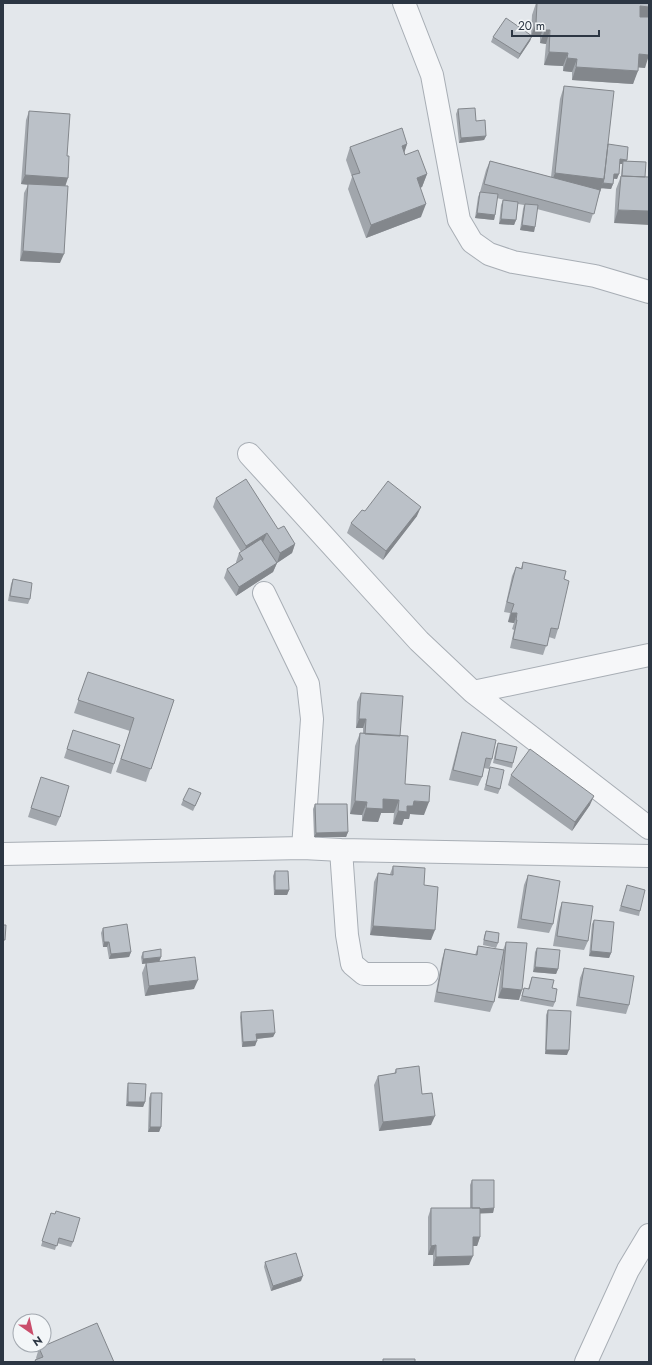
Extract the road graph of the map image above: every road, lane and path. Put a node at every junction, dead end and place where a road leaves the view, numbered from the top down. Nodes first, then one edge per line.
1 (404, 3) edge
2 (649, 292) edge
3 (249, 454) dead end
4 (264, 593) dead end
5 (649, 655) edge
6 (473, 692) junction
7 (649, 828) edge
8 (303, 848) junction
9 (341, 850) junction
10 (3, 854) edge
11 (649, 856) edge
12 (427, 974) dead end
13 (649, 1235) edge
14 (586, 1362) edge

1 - 2 street
3 - 6 street
4 - 8 street
5 - 6 street
6 - 7 street
8 - 9 street
8 - 10 street
9 - 11 street
9 - 12 street
13 - 14 street

